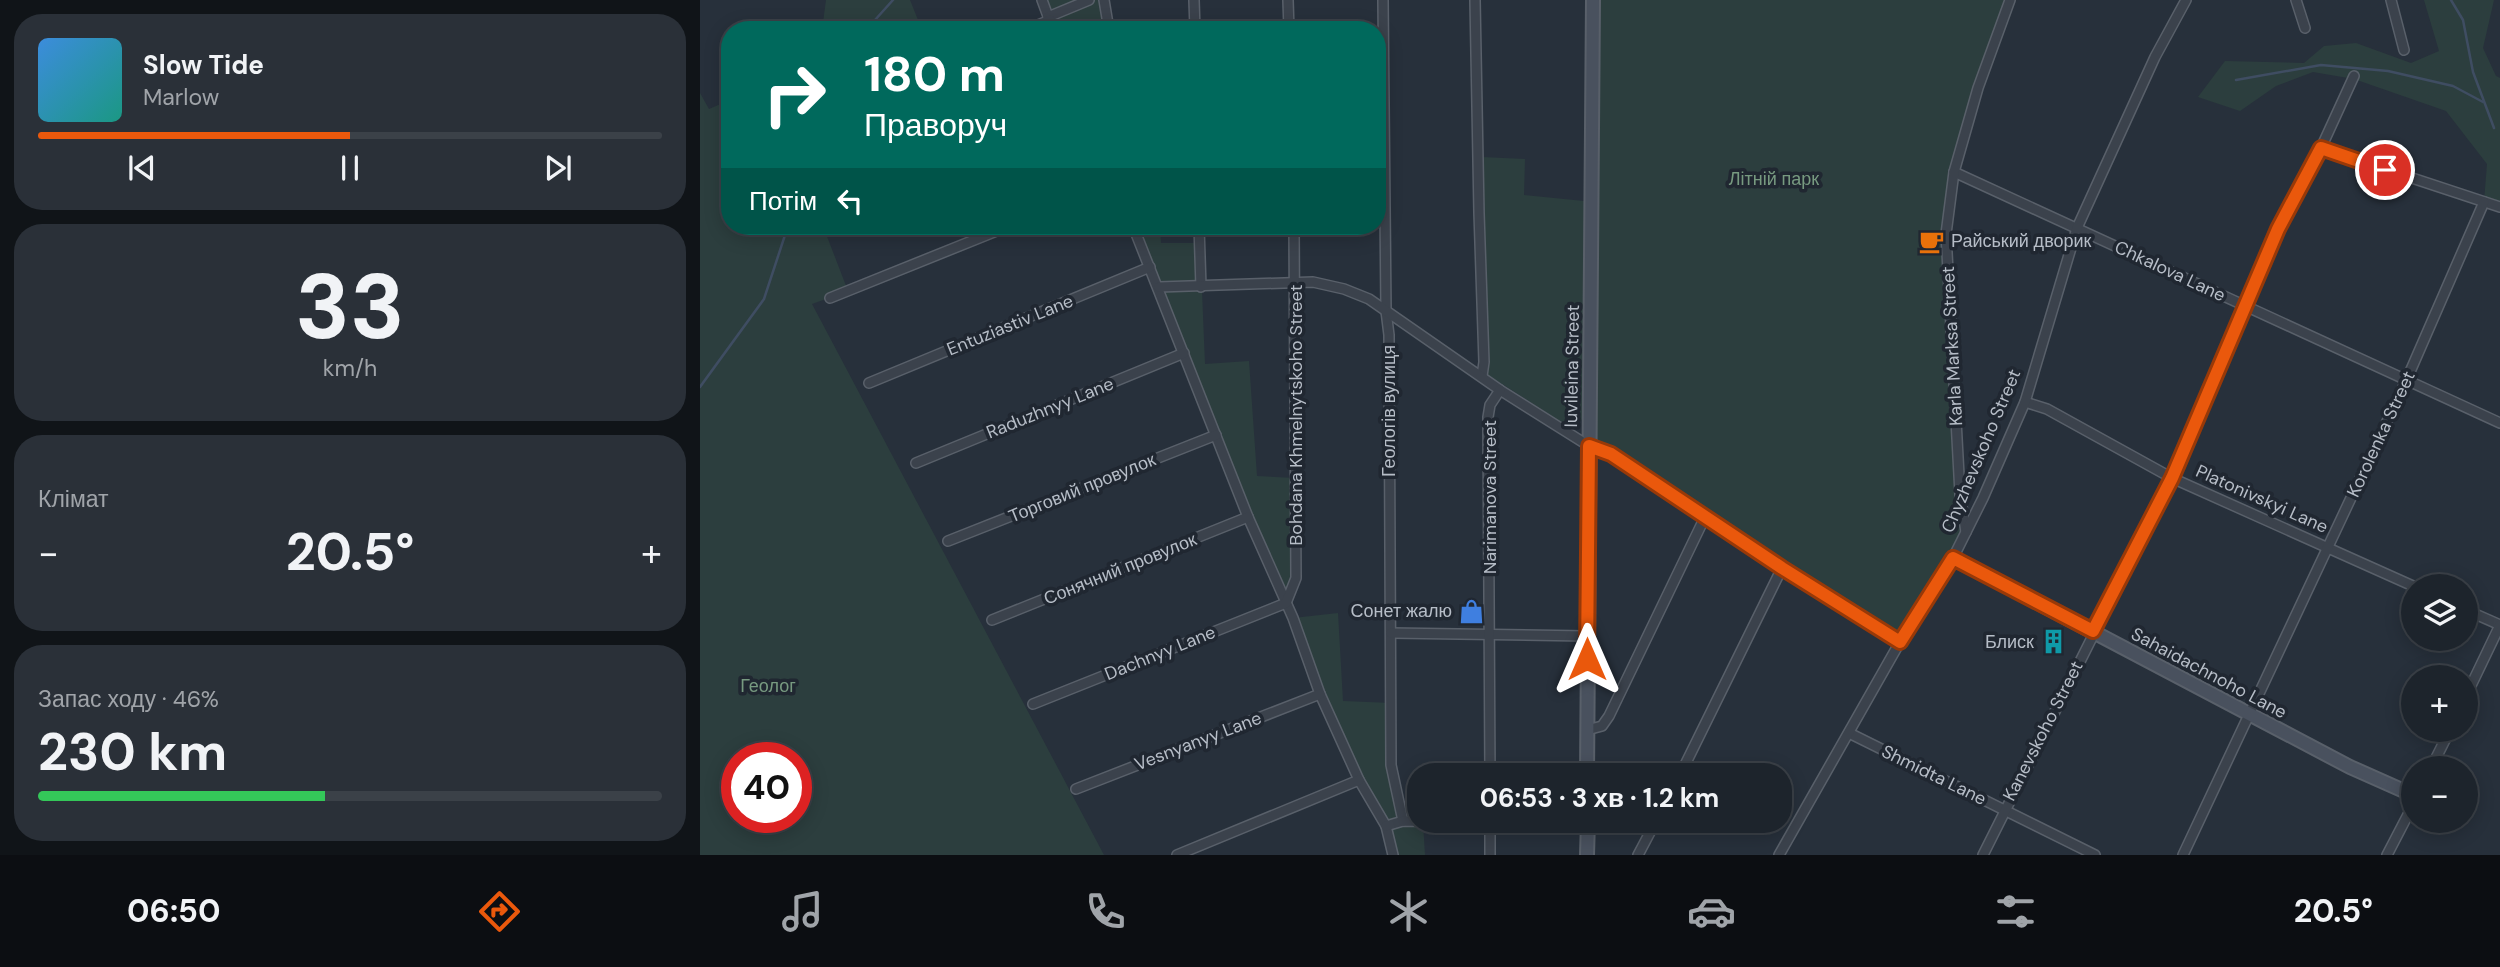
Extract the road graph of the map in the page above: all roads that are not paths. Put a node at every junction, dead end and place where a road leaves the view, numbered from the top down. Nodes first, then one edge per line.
1 (1042, 0) edge
2 (1089, 0) edge
3 (1104, 0) edge
4 (1194, 0) edge
5 (1288, 0) edge
6 (1383, 0) edge
7 (1475, 0) edge
8 (1593, 0) edge
9 (2010, 0) edge
10 (2186, 0) edge
11 (2296, 0) edge
12 (2391, 0) edge
13 (1050, 21) edge
14 (1052, 21) edge
15 (1108, 21) edge
16 (1195, 21) edge
17 (1289, 21) edge
18 (1383, 21) edge
19 (2305, 28) dead end
20 (2404, 50) dead end
21 (2354, 76) dead end
22 (2321, 148) junction
23 (1954, 172) junction
24 (2484, 202) junction
25 (2500, 207) edge
26 (2077, 228) junction
27 (987, 235) edge
28 (1137, 235) edge
29 (1199, 235) edge
30 (1294, 235) edge
31 (1385, 235) edge
32 (1150, 267) junction
33 (1296, 284) junction
34 (1158, 287) junction
35 (1201, 287) junction
36 (830, 298) dead end
37 (2246, 306) junction
38 (1386, 311) junction
39 (1184, 353) junction
40 (1482, 376) junction
41 (2406, 381) junction
42 (870, 383) dead end
43 (1500, 390) junction
44 (2025, 402) junction
45 (2500, 423) edge
46 (1216, 435) junction
47 (1589, 446) junction
48 (916, 463) dead end
49 (2172, 478) junction
50 (1248, 517) junction
51 (1705, 517) junction
52 (1966, 534) junction
53 (948, 541) dead end
54 (2327, 548) junction
55 (1953, 558) junction
56 (1782, 568) junction
57 (2401, 581) edge
58 (1286, 603) junction
59 (2478, 615) edge
60 (992, 620) dead end
61 (2500, 625) edge
62 (2093, 631) junction
63 (1391, 633) junction
64 (1490, 633) junction
65 (1587, 636) junction
66 (1900, 642) junction
67 (2478, 671) edge
68 (1320, 694) junction
69 (1033, 704) dead end
70 (2251, 714) junction
71 (1587, 730) junction
72 (1849, 733) junction
73 (1490, 763) edge
74 (1587, 763) edge
75 (1685, 763) edge
76 (1359, 780) junction
77 (1076, 789) dead end
78 (2401, 790) edge
79 (2004, 809) junction
80 (1404, 821) junction
81 (1407, 821) edge
82 (1386, 826) junction
83 (2401, 828) edge
84 (1490, 833) edge
85 (1588, 833) edge
86 (1650, 833) edge
87 (1177, 855) edge
88 (1393, 855) edge
89 (1490, 855) edge
90 (1587, 855) edge
91 (1638, 855) edge
92 (1779, 855) edge
93 (1983, 855) edge
94 (2095, 855) edge
95 (2183, 855) edge
96 (2387, 855) edge

1 - 13 street
2 - 14 street
3 - 15 street
4 - 16 street
5 - 17 street
6 - 18 street, Геологів вулиця
7 - 40 street
8 - 47 street, Iuvileina Street
9 - 23 street, Karla Marksa Street
10 - 26 street, Chyzhevskoho Street
11 - 19 street
12 - 20 street
21 - 22 street, Kanevskoho Street
22 - 24 street
22 - 37 street, Kanevskoho Street
23 - 26 street, Chkalova Lane
23 - 52 street, Karla Marksa Street
24 - 25 street
24 - 41 street, Korolenka Street
26 - 37 street, Chkalova Lane
26 - 44 street, Chyzhevskoho Street
27 - 36 street
28 - 32 street
29 - 35 street
30 - 33 street, Bohdana Khmelnytskoho Street
31 - 38 street, Геологів вулиця
32 - 34 street
32 - 42 street, Entuziastiv Lane
33 - 35 street
33 - 38 street
33 - 58 street, Bohdana Khmelnytskoho Street
34 - 35 street
34 - 39 street
37 - 41 street, Chkalova Lane
37 - 49 street, Kanevskoho Street
38 - 40 street
38 - 63 street, Геологів вулиця
39 - 46 street
39 - 48 street, Raduzhnyy Lane
40 - 43 street
41 - 45 street, Chkalova Lane
41 - 54 street, Korolenka Street
43 - 47 street
43 - 64 street, Narimanova Street
44 - 49 street, Platonivskyi Lane
44 - 52 street, Chyzhevskoho Street
46 - 50 street
46 - 53 street, Торговий провулок
47 - 51 street
47 - 65 street, Iuvileina Street
49 - 54 street, Platonivskyi Lane
49 - 62 street, Kanevskoho Street
50 - 58 street
50 - 60 street, Сонячний провулок
51 - 56 street
51 - 71 street
52 - 55 street, Chyzhevskoho Street
54 - 57 street, Platonivskyi Lane
54 - 70 street, Korolenka Street
55 - 62 street, Sahaidachnoho Lane
55 - 66 street, Chyzhevskoho Street
56 - 66 street
56 - 75 street
58 - 68 street
58 - 69 street, Dachnyy Lane
59 - 61 street
61 - 67 street
62 - 70 street, Sahaidachnoho Lane
62 - 79 street, Kanevskoho Street
63 - 64 street
63 - 80 street, Геологів вулиця
64 - 65 street
64 - 73 street, Narimanova Street
65 - 71 street, Iuvileina Street
66 - 72 street, Chyzhevskoho Street
68 - 76 street
68 - 77 street, Vesnyanyy Lane
70 - 78 street, Sahaidachnoho Lane
70 - 95 street, Korolenka Street
71 - 74 street, Iuvileina Street
72 - 79 street, Shmidta Lane
72 - 92 street, Chyzhevskoho Street
76 - 82 street
76 - 87 street
79 - 93 street, Kanevskoho Street
79 - 94 street, Shmidta Lane
80 - 81 street
80 - 82 street
82 - 88 street
83 - 96 street
84 - 89 street
85 - 90 street
86 - 91 street

